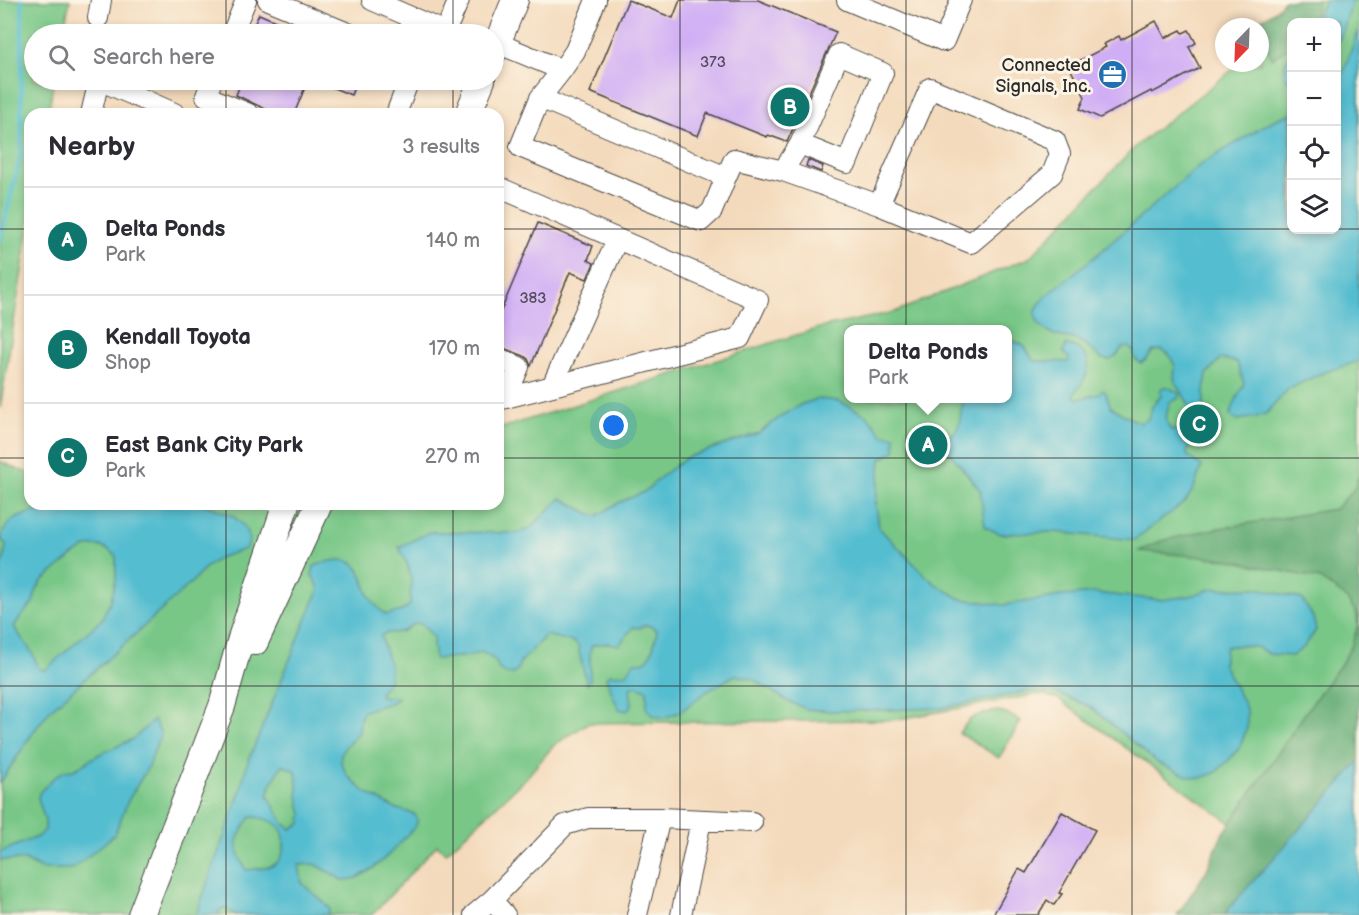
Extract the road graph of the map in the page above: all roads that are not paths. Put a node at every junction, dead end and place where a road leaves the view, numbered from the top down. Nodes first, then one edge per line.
1 (246, 0) edge
2 (268, 0) edge
3 (372, 0) edge
4 (459, 0) edge
5 (515, 0) edge
6 (596, 0) edge
7 (847, 0) edge
8 (961, 0) edge
9 (236, 24) edge
10 (326, 24) edge
11 (427, 24) edge
12 (448, 24) edge
13 (504, 26) edge
14 (504, 50) edge
15 (562, 70) junction
16 (97, 90) edge
17 (122, 90) edge
18 (208, 90) edge
19 (405, 90) edge
20 (478, 90) edge
21 (540, 98) junction
22 (92, 108) edge
23 (165, 108) edge
24 (235, 108) edge
25 (398, 108) edge
26 (470, 108) edge
27 (800, 144) junction
28 (783, 171) junction
29 (726, 177) junction
30 (504, 191) edge
31 (879, 205) junction
32 (617, 240) junction
33 (504, 361) edge
34 (552, 386) junction
35 (504, 395) edge
36 (504, 398) edge
37 (284, 510) edge
38 (316, 510) edge
39 (222, 706) junction
40 (660, 818) junction
41 (701, 820) junction
42 (752, 822) dead end
43 (498, 908) edge
44 (141, 915) edge
45 (474, 915) edge
46 (637, 915) edge
47 (681, 915) edge

1 - 9 lane
2 - 10 lane
3 - 11 lane
4 - 12 lane
5 - 13 main road
6 - 15 lane
7 - 8 lane
14 - 15 lane
15 - 21 lane
16 - 22 lane
17 - 23 lane
18 - 24 lane
19 - 25 lane
20 - 26 main road
21 - 29 lane
21 - 29 lane
27 - 27 lane
27 - 28 lane
28 - 29 lane
28 - 31 lane
30 - 32 lane
31 - 31 lane
32 - 34 lane
32 - 34 lane
33 - 35 lane
34 - 36 lane
37 - 39 main road
38 - 39 main road
39 - 44 main road
40 - 41 lane
40 - 43 lane
40 - 46 lane
41 - 42 lane
41 - 47 lane
43 - 45 lane

